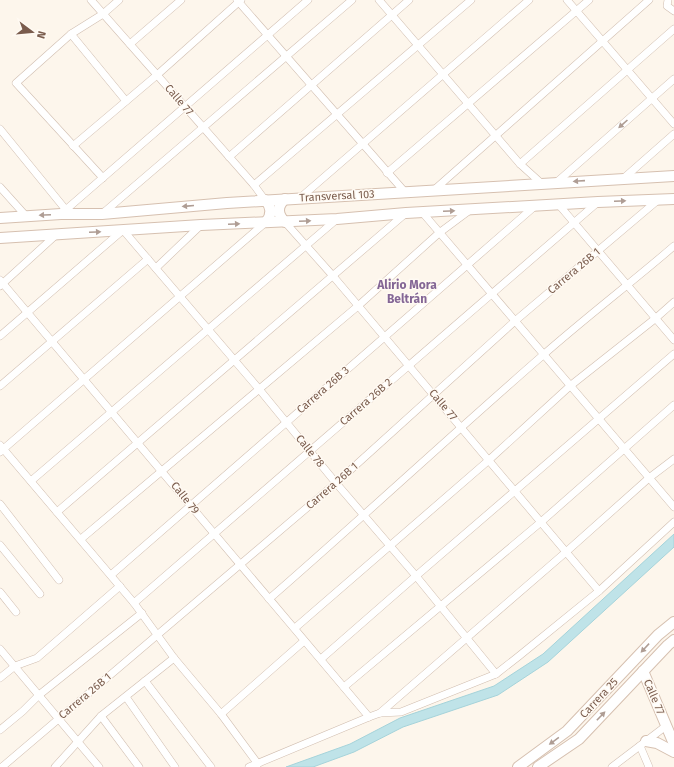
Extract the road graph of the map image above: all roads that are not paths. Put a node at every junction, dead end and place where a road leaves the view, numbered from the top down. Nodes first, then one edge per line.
1 (91, 0) edge
2 (119, 0) edge
3 (181, 0) edge
4 (308, 0) edge
5 (352, 0) edge
6 (379, 0) edge
7 (409, 0) edge
8 (471, 0) edge
9 (529, 0) edge
10 (567, 0) edge
11 (589, 0) edge
12 (649, 0) edge
13 (239, 1) edge
14 (667, 3) edge
15 (576, 11) junction
16 (674, 11) edge
17 (103, 14) junction
18 (392, 14) junction
19 (674, 29) edge
20 (71, 34) junction
21 (267, 35) junction
22 (602, 41) junction
23 (130, 44) junction
24 (418, 46) junction
25 (286, 57) junction
26 (627, 70) junction
27 (444, 74) junction
28 (157, 75) junction
29 (674, 79) edge
30 (311, 85) junction
31 (652, 98) junction
32 (126, 101) junction
33 (468, 104) junction
34 (185, 107) junction
35 (336, 114) junction
36 (674, 124) edge
37 (203, 128) junction
38 (0, 129) edge
39 (674, 134) edge
40 (495, 136) junction
41 (362, 145) junction
42 (73, 146) junction
43 (229, 157) junction
44 (520, 164) junction
45 (387, 173) junction
46 (674, 176) edge
47 (103, 178) junction
48 (624, 178) junction
49 (557, 182) junction
50 (541, 183) junction
51 (254, 185) junction
52 (0, 187) edge
53 (434, 190) junction
54 (404, 191) junction
55 (300, 198) junction
56 (285, 199) junction
57 (674, 199) edge
58 (265, 200) junction
59 (658, 200) junction
60 (598, 202) junction
61 (559, 205) junction
62 (535, 206) junction
63 (470, 210) junction
64 (63, 212) junction
65 (422, 212) junction
66 (406, 213) junction
67 (102, 214) junction
68 (26, 216) junction
69 (0, 218) edge
70 (337, 219) junction
71 (266, 222) junction
72 (285, 222) junction
73 (574, 223) junction
74 (201, 226) junction
75 (123, 230) junction
76 (439, 233) junction
77 (57, 234) junction
78 (0, 238) edge
79 (307, 246) junction
80 (674, 246) edge
81 (598, 250) junction
82 (148, 259) junction
83 (467, 265) junction
84 (156, 268) junction
85 (333, 276) junction
86 (1, 283) edge
87 (628, 286) junction
88 (492, 294) junction
89 (180, 297) junction
90 (674, 302) edge
91 (358, 306) junction
92 (28, 312) junction
93 (656, 318) junction
94 (515, 321) junction
95 (208, 330) junction
96 (0, 336) edge
97 (384, 337) junction
98 (674, 340) edge
99 (52, 342) junction
100 (674, 354) edge
101 (544, 355) junction
102 (234, 360) junction
103 (409, 366) junction
104 (84, 379) junction
105 (0, 386) edge
106 (570, 386) junction
107 (259, 389) junction
108 (434, 395) junction
109 (674, 405) edge
110 (112, 412) junction
111 (598, 419) junction
112 (286, 422) junction
113 (461, 428) junction
114 (138, 443) junction
115 (1, 449) edge
116 (624, 449) junction
117 (310, 451) junction
118 (674, 459) edge
119 (489, 460) junction
120 (162, 471) junction
121 (649, 478) junction
122 (31, 482) junction
123 (336, 483) junction
124 (515, 491) junction
125 (0, 504) edge
126 (190, 506) junction
127 (674, 507) edge
128 (57, 512) junction
129 (365, 515) junction
130 (541, 522) junction
131 (674, 522) edge
132 (214, 534) junction
133 (81, 539) junction
134 (389, 545) junction
135 (0, 546) edge
136 (566, 552) junction
137 (240, 565) junction
138 (111, 575) junction
139 (416, 576) junction
140 (59, 580) dead end
141 (120, 586) junction
142 (599, 590) junction
143 (0, 592) edge
144 (40, 594) dead end
145 (269, 599) junction
146 (134, 603) junction
147 (441, 605) junction
148 (16, 612) dead end
149 (142, 614) junction
150 (674, 622) edge
151 (295, 628) junction
152 (157, 635) junction
153 (466, 638) junction
154 (674, 640) edge
155 (304, 641) junction
156 (0, 649) edge
157 (174, 658) junction
158 (321, 659) junction
159 (15, 666) junction
160 (643, 672) junction
161 (496, 674) junction
162 (0, 678) edge
163 (145, 681) junction
164 (344, 687) junction
165 (39, 695) junction
166 (126, 698) junction
167 (380, 713) junction
168 (221, 714) junction
169 (101, 716) junction
170 (369, 717) junction
171 (59, 718) junction
172 (666, 726) junction
173 (0, 730) edge
174 (78, 741) junction
175 (643, 744) junction
176 (674, 744) edge
177 (674, 752) edge
178 (258, 764) junction
179 (2, 767) edge
180 (55, 767) edge
181 (99, 767) edge
182 (139, 767) edge
183 (176, 767) edge
184 (211, 767) edge
185 (249, 767) edge
186 (518, 767) edge
187 (538, 767) edge
188 (613, 767) edge
189 (649, 767) edge

1 - 17 street, Calle 77
2 - 17 street
3 - 23 street
4 - 21 street
5 - 25 street
6 - 18 street
7 - 18 street
8 - 24 street
9 - 27 street
10 - 15 street
11 - 15 street
12 - 22 street
13 - 21 street
13 - 28 street
14 - 16 street
15 - 22 street
15 - 33 street
17 - 20 street
17 - 23 street, Calle 77
18 - 24 street
18 - 30 street
19 - 26 street
20 - 32 street
20 - 42 street
21 - 25 street
21 - 34 street
22 - 26 street
22 - 40 street
23 - 28 street, Calle 77
24 - 27 street
24 - 35 street
25 - 30 street
25 - 37 street
26 - 31 street
26 - 44 street
27 - 33 street
27 - 41 street
28 - 32 street
28 - 34 street, Calle 77
29 - 31 street
30 - 35 street
30 - 43 street
31 - 36 street
31 -> 49 street
32 - 42 street
33 - 40 street
33 - 45 street
34 - 37 street, Calle 77
34 - 47 street
35 - 41 street
35 - 51 street
37 - 43 street, Calle 77
37 - 67 street
38 - 64 street
39 - 48 street
40 - 44 street
40 - 53 street
41 - 45 street
41 - 55 street
42 - 47 street
43 - 51 street, Calle 77
44 - 50 street
45 - 54 street
46 - 48 street, Transversal 103
47 - 64 street
48 -> 49 street, Transversal 103
49 - 50 street, Transversal 103
50 - 53 street, Transversal 103
51 - 58 street, Calle 77
52 - 68 street
53 - 54 street, Transversal 103
54 - 55 street, Transversal 103
55 - 56 street, Transversal 103
56 - 58 street, Transversal 103
56 - 72 street
57 - 59 street, Transversal 103
58 -> 67 street, Transversal 103
58 - 71 street
60 -> 59 street, Transversal 103
59 - 81 street, Carrera 26B 1
60 - 61 street, Transversal 103
60 - 73 street, Carrera 26B 2
61 - 62 street, Transversal 103
61 - 73 street
62 - 63 street, Transversal 103
62 - 83 street, Carrera 26B 3
65 -> 63 street, Transversal 103
63 - 76 street
64 - 67 street, Transversal 103
64 -> 68 street, Transversal 103
65 - 66 street, Transversal 103
65 - 76 street
66 - 70 street, Transversal 103
66 - 85 street
68 - 69 street, Transversal 103
72 -> 70 street, Transversal 103
70 - 79 street
71 - 72 street, Transversal 103
74 -> 71 street, Transversal 103
71 - 89 street
72 - 79 street, Calle 77
73 - 81 street
73 - 88 street, Carrera 26B 2
74 - 75 street, Transversal 103
74 - 84 street
77 -> 75 street, Transversal 103
75 - 82 street, Calle 78
75 - 92 street
76 - 83 street
76 - 91 street
77 - 78 street, Transversal 103
77 - 86 street
79 - 85 street, Calle 77
79 - 95 street
80 - 87 street
81 - 87 street
81 - 94 street, Carrera 26B 1
82 - 84 street, Calle 78
82 - 99 street
83 - 88 street
83 - 97 street, Carrera 26B 3
84 - 89 street, Calle 78
85 - 91 street, Calle 77
85 - 102 street
86 - 92 street, Calle 79
87 - 93 street
87 - 101 street
88 - 94 street
88 - 103 street, Carrera 26B 2
89 - 95 street, Calle 78
89 - 104 street
90 - 93 street
91 - 97 street, Calle 77
91 - 107 street
92 - 96 street
92 - 99 street, Calle 79
93 - 98 street
93 - 106 street
94 - 101 street
94 - 108 street, Carrera 26B 1
95 - 102 street, Calle 78
95 - 110 street
97 - 103 street, Calle 77
97 - 112 street, Carrera 26B 3
99 - 104 street, Calle 79
99 - 105 street
100 - 111 street
101 - 106 street
101 - 113 street
102 - 107 street, Calle 78
102 - 114 street
103 - 108 street, Calle 77
103 - 117 street, Carrera 26B 2
104 - 110 street, Calle 79
104 - 115 street
106 - 111 street
106 - 119 street
107 - 112 street, Calle 78
107 - 120 street
108 - 113 street, Calle 77
108 - 123 street, Carrera 26B 1
109 - 116 street
110 - 114 street, Calle 79
110 - 122 street
111 - 116 street
111 - 124 street
112 - 117 street, Calle 78
112 - 126 street, Carrera 26B 3
113 - 119 street, Calle 77
113 - 129 street
114 - 120 street, Calle 79
114 - 128 street
115 - 122 street
116 - 121 street
116 - 130 street
117 - 123 street, Calle 78
117 - 132 street, Carrera 26B 2
118 - 121 street
119 - 124 street, Calle 77
119 - 134 street
120 - 126 street, Calle 79
120 - 133 street
121 - 127 street
121 - 136 street
122 - 128 street
123 - 129 street, Calle 78
123 - 137 street, Carrera 26B 1
124 - 130 street, Calle 77
124 - 139 street
125 - 140 street
126 - 132 street, Calle 79
126 - 138 street, Carrera 26B 3
128 - 133 street
129 - 134 street, Calle 78
129 - 145 street
130 - 136 street, Calle 77
130 - 147 street
131 - 142 street
132 - 137 street, Calle 79
132 - 146 street, Carrera 26B 2
133 - 138 street
134 - 139 street, Calle 78
134 - 151 street
135 - 144 street
136 - 142 street, Calle 77
136 - 153 street
137 - 145 street, Calle 79
137 - 152 street, Carrera 26B 1
138 - 141 street
139 - 147 street, Calle 78
139 - 158 street
141 - 146 street
141 - 159 street
142 - 161 street
143 - 148 street
145 - 151 street, Calle 79
146 - 149 street
147 - 153 street, Calle 78
147 - 164 street
149 - 152 street
149 - 165 street
150 -> 186 street, Carrera 25
151 - 155 street, Calle 79
152 - 157 street
152 - 171 street, Carrera 26B 1
153 - 161 street, Calle 78
153 - 167 street
154 - 160 street, Carrera 25
155 - 158 street, Calle 79
155 - 168 street
156 - 159 street
157 - 163 street
157 - 168 street
158 - 164 street, Calle 79
159 - 162 street
159 - 165 street
160 - 172 street, Calle 77
187 -> 160 street, Carrera 25
161 - 167 street
163 - 166 street
163 - 184 street
164 - 170 street, Calle 79
165 - 171 street
165 - 173 street
166 - 169 street
166 - 183 street
167 - 170 street
168 - 178 street
169 - 174 street
169 - 182 street
170 - 178 street
171 - 174 street
171 - 179 street, Carrera 26B 1
172 - 175 street
172 - 176 street, Calle 77
174 - 180 street
174 - 181 street
175 - 177 street
175 - 188 street
175 - 189 street
178 - 185 street

